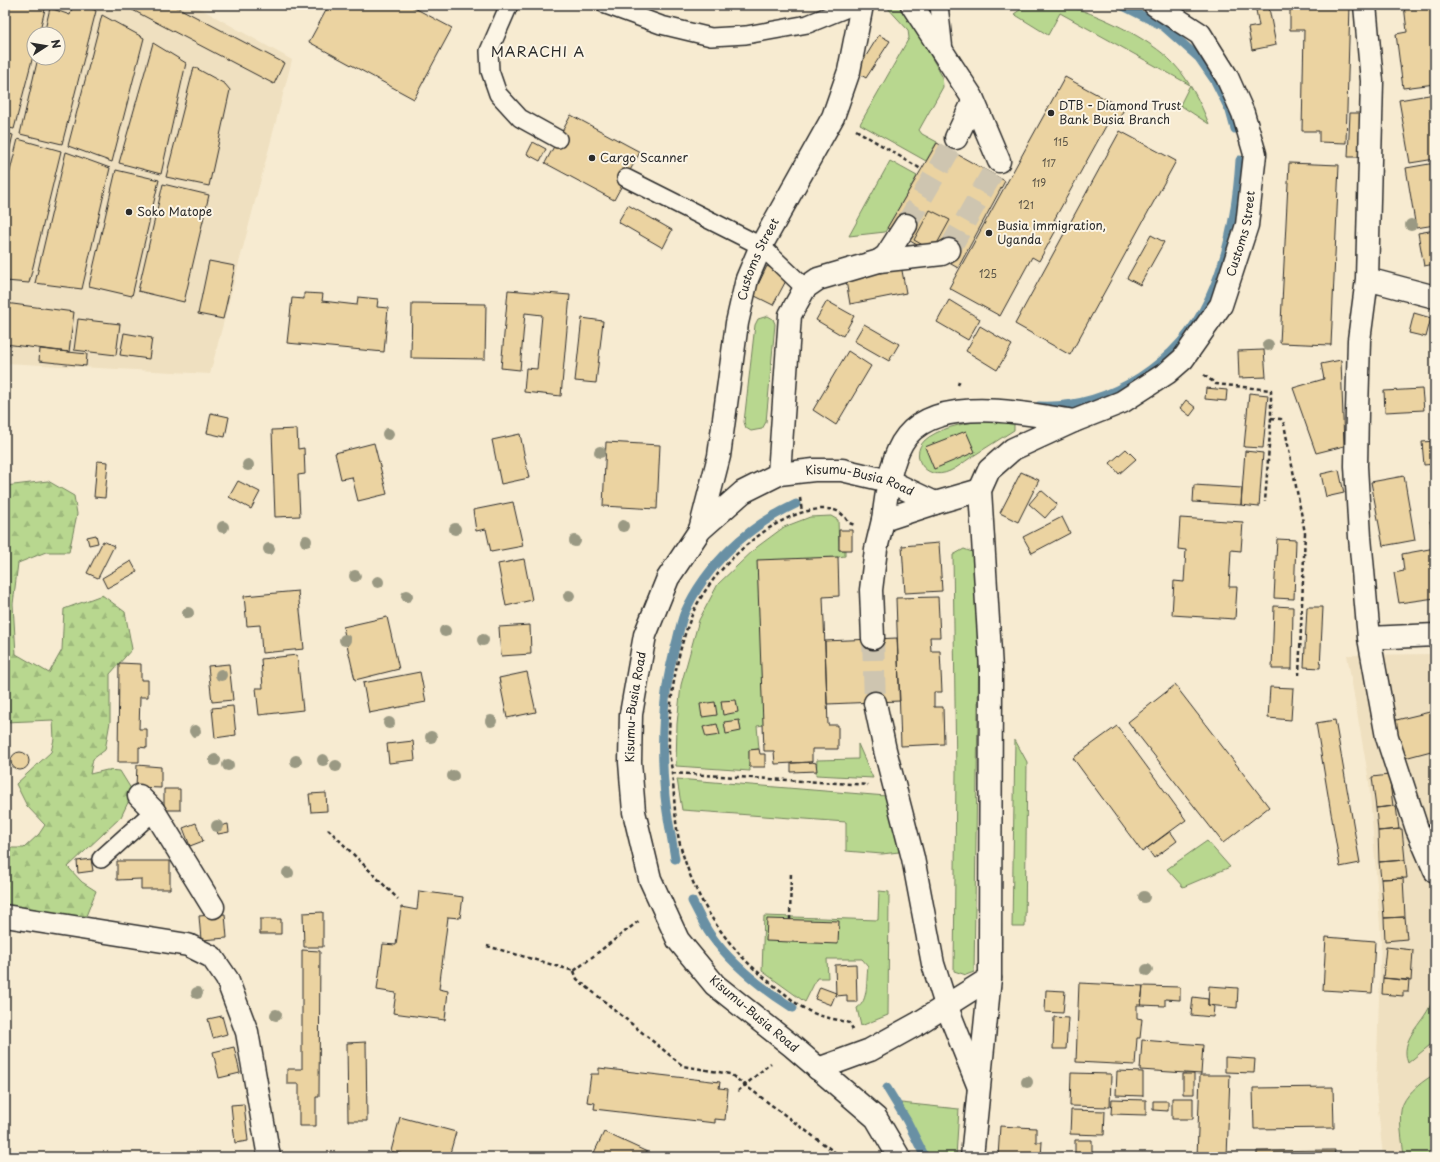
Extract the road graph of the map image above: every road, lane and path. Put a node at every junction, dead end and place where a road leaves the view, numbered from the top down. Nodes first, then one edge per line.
1 (509, 5) edge
2 (606, 5) edge
3 (849, 5) edge
4 (862, 5) edge
5 (912, 5) edge
6 (939, 5) edge
7 (1155, 5) edge
8 (1365, 5) edge
9 (944, 51) junction
10 (972, 100) junction
11 (833, 117) junction
12 (956, 138) tunnel mouth
13 (558, 139) dead end
14 (998, 160) dead end
15 (921, 169) dead end
16 (626, 178) dead end
17 (906, 225) tunnel mouth
18 (761, 246) junction
19 (949, 250) tunnel mouth
20 (879, 261) junction
21 (1367, 279) junction
22 (805, 288) junction
23 (1435, 297) edge
24 (1183, 359) junction
25 (1271, 418) junction
26 (1074, 421) junction
27 (779, 474) junction
28 (889, 481) junction
29 (980, 490) junction
30 (1265, 502) dead end
31 (934, 503) junction
32 (881, 526) junction
33 (700, 530) junction
34 (1435, 635) edge
35 (873, 638) tunnel mouth
36 (1369, 638) junction
37 (1299, 675) dead end
38 (875, 703) tunnel mouth
39 (672, 773) junction
40 (895, 787) junction
41 (139, 796) dead end
42 (154, 811) junction
43 (328, 829) dead end
44 (101, 858) dead end
45 (791, 871) dead end
46 (1435, 871) edge
47 (398, 899) dead end
48 (661, 903) junction
49 (212, 907) dead end
50 (5, 916) edge
51 (790, 920) dead end
52 (487, 946) dead end
53 (574, 971) junction
54 (990, 978) junction
55 (946, 1005) junction
56 (792, 1046) junction
57 (862, 1053) junction
58 (818, 1069) junction
59 (744, 1085) junction
60 (980, 1088) junction
61 (738, 1091) dead end
62 (269, 1157) edge
63 (841, 1157) edge
64 (899, 1157) edge
65 (972, 1157) edge

1 - 13 lane
2 - 3 lane
4 - 11 main road, Customs Street
5 - 9 main road
6 - 9 lane
7 - 24 main road, Customs Street
8 - 21 main road
9 - 10 main road
10 - 12 main road
10 - 14 main road
11 - 15 path
11 - 18 main road, Customs Street
16 - 18 lane
17 - 20 main road
18 - 22 lane
18 - 33 main road, Customs Street
19 - 20 main road
20 - 22 main road
21 - 23 main road
21 - 36 main road
22 - 27 main road
24 - 25 path
24 - 26 main road, Customs Street
25 - 30 path
25 - 37 path
26 - 28 main road, Customs Street
26 - 29 main road, Customs Street
27 - 28 main road, Kisumu-Busia Road
27 - 33 main road, Kisumu-Busia Road
28 - 31 main road, Kisumu-Busia Road
28 - 32 main road, Customs Street
29 - 31 main road
29 - 54 main road
31 - 32 main road
32 - 35 main road, Customs Street
32 - 39 path
33 - 48 main road, Kisumu-Busia Road
34 - 36 main road
36 - 46 main road
38 - 40 main road
39 - 40 path
39 - 57 path
40 - 55 main road
41 - 42 main road
42 - 44 lane
42 - 49 main road
43 - 47 path
45 - 51 path
48 - 53 path
48 - 56 main road, Kisumu-Busia Road
50 - 62 main road
52 - 53 path
53 - 59 path
54 - 55 main road
54 - 60 main road
55 - 57 main road
55 - 60 main road
56 - 58 main road, Kisumu-Busia Road
56 - 59 path
57 - 58 main road
58 - 64 main road, Kisumu-Busia Road
59 - 61 path
59 - 63 path
60 - 65 main road

